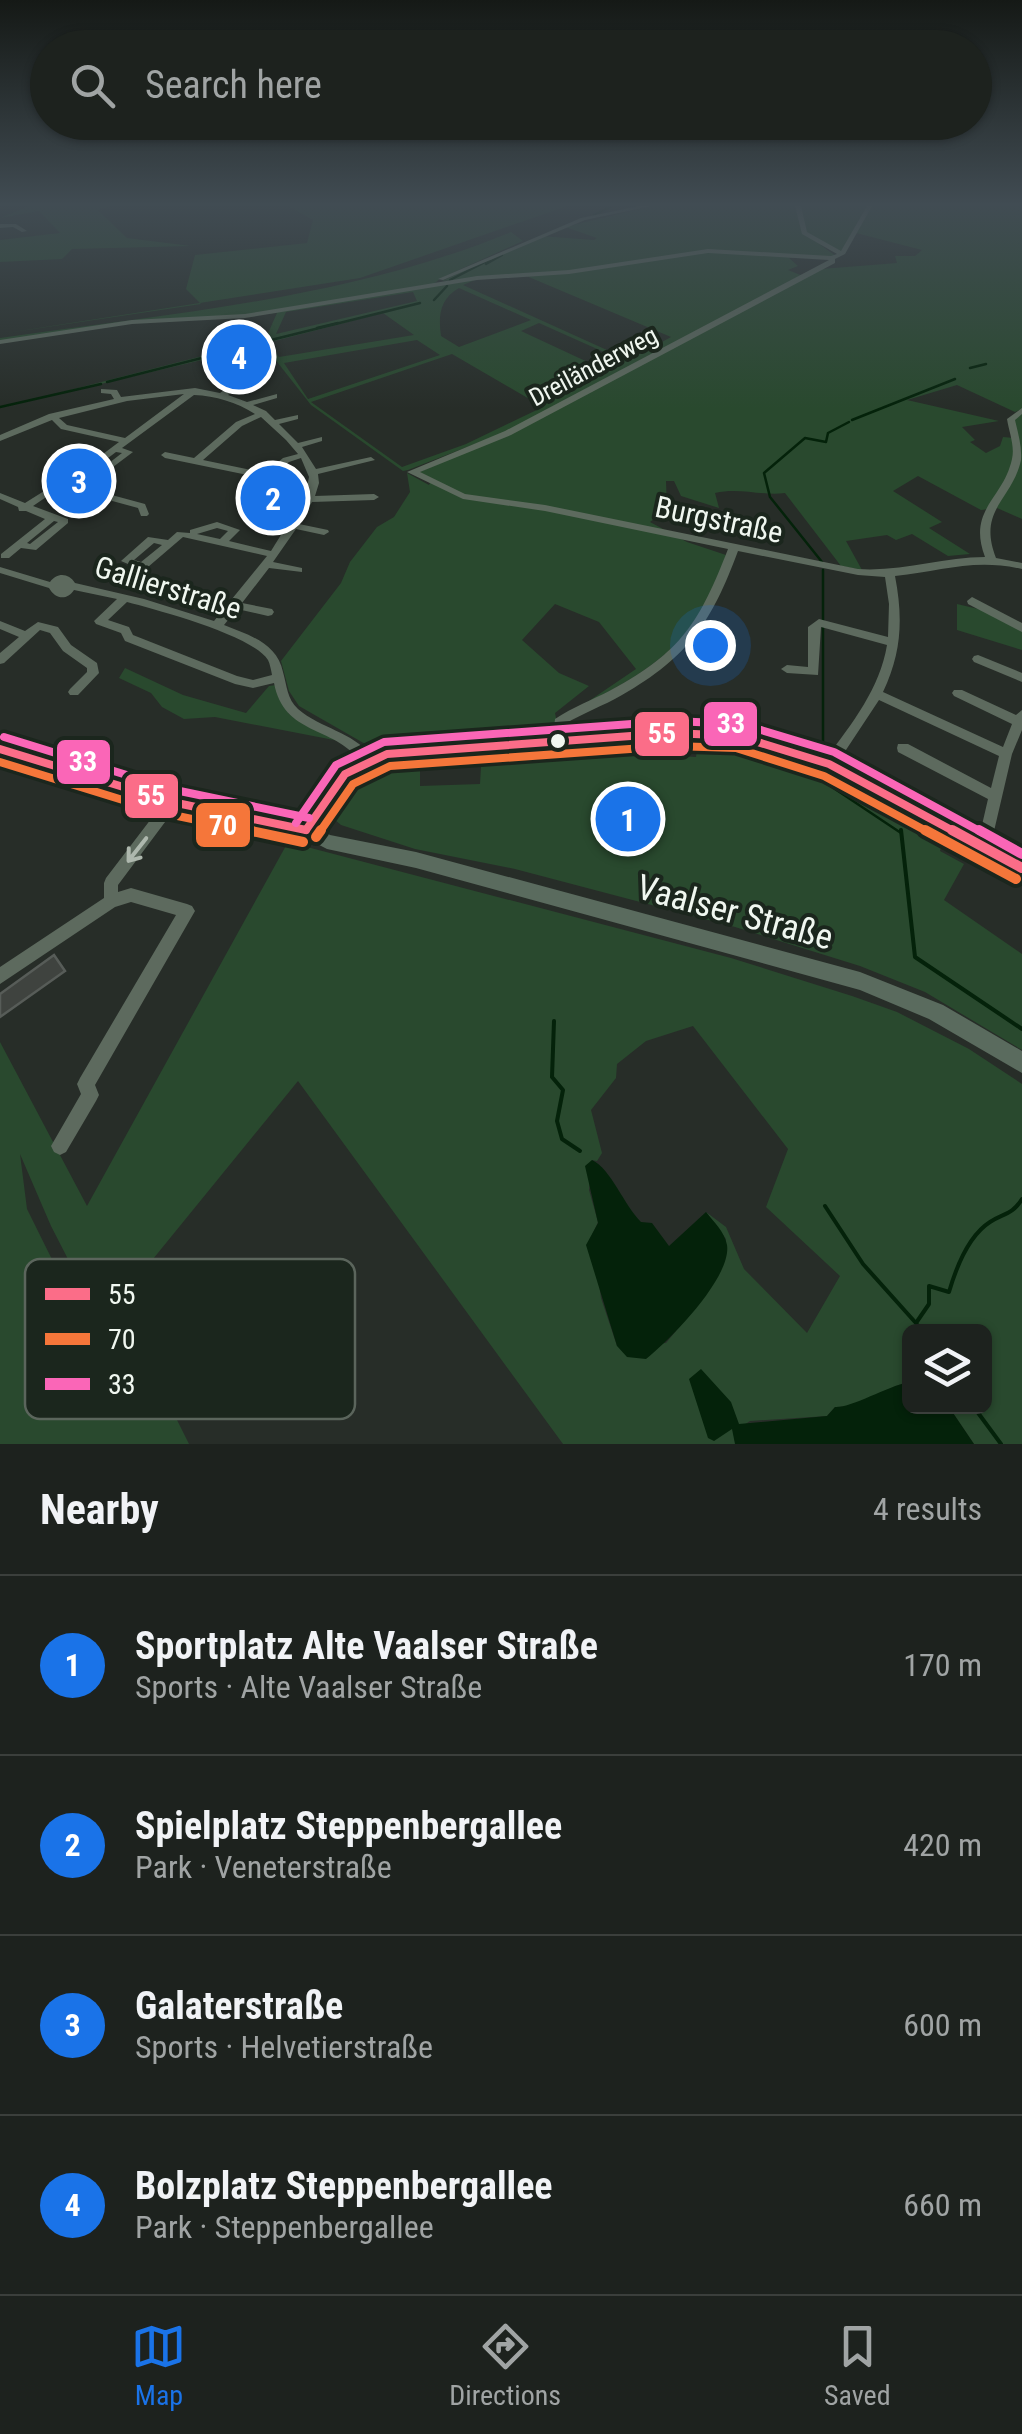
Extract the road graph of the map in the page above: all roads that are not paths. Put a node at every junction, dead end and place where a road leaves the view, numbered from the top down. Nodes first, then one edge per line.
1 (459, 273) edge
2 (554, 273) edge
3 (811, 273) edge
4 (436, 284) junction
5 (0, 342) edge
6 (253, 373) dead end
7 (173, 378) dead end
8 (173, 390) junction
9 (194, 390) junction
10 (224, 394) junction
11 (274, 396) dead end
12 (249, 404) junction
13 (1022, 410) edge
14 (55, 412) junction
15 (263, 413) junction
16 (295, 417) dead end
17 (276, 424) junction
18 (0, 438) edge
19 (319, 439) dead end
20 (299, 450) junction
21 (165, 455) dead end
22 (370, 460) dead end
23 (196, 461) junction
24 (314, 472) junction
25 (412, 472) joint
26 (0, 496) edge
27 (374, 497) dead end
28 (310, 499) junction
29 (22, 509) junction
30 (144, 514) dead end
31 (291, 525) junction
32 (324, 532) dead end
33 (733, 549) junction
34 (4, 556) dead end
35 (268, 559) junction
36 (991, 559) junction
37 (1022, 566) edge
38 (0, 570) edge
39 (298, 570) dead end
40 (890, 576) junction
41 (119, 591) junction
42 (972, 601) dead end
43 (236, 604) junction
44 (268, 612) dead end
45 (0, 625) edge
46 (216, 627) junction
47 (1022, 628) edge
48 (26, 636) junction
49 (895, 643) junction
50 (978, 659) dead end
51 (0, 660) edge
52 (787, 669) dead end
53 (278, 678) junction
54 (1022, 678) edge
55 (74, 692) dead end
56 (958, 693) dead end
57 (877, 694) junction
58 (1020, 718) edge
59 (559, 740) junction
60 (903, 748) dead end
61 (0, 749) edge
62 (1006, 754) junction
63 (368, 760) junction
64 (42, 763) junction
65 (829, 764) junction
66 (995, 796) junction
67 (172, 802) junction
68 (247, 814) junction
69 (306, 830) junction
70 (983, 848) junction
71 (1022, 868) edge
72 (110, 901) junction
73 (0, 976) edge
74 (1022, 1064) edge
75 (60, 1146) dead end

1 - 4 street
2 - 4 street
3 - 25 street, Dreiländerweg
4 - 5 street
6 - 10 street
7 - 8 street
8 - 9 street
8 - 14 street
9 - 10 street
9 - 14 street
10 - 12 street
11 - 12 street
12 - 15 street
13 - 36 street
14 - 18 street
15 - 17 street
15 - 23 street
16 - 17 street
17 - 20 street
19 - 20 street
20 - 23 street
20 - 24 street
21 - 23 street
22 - 24 street
24 - 28 street
25 - 33 street, Burgstraße
26 - 29 street
27 - 28 street
28 - 31 street
29 - 30 street
29 - 34 street
31 - 32 street
31 - 35 street
33 - 40 street, Burgstraße
33 - 59 street
35 - 39 street
35 - 41 street
35 - 43 street
36 - 37 street, Burgstraße
36 - 40 street, Burgstraße
38 - 41 street, Gallierstraße
40 - 49 street
41 - 46 street, Gallierstraße
41 - 53 street
42 - 47 street
43 - 44 street
43 - 46 street
45 - 48 street
46 - 53 street, Gallierstraße
48 - 51 street
48 - 55 street
49 - 52 street
49 - 57 street
50 - 54 street
53 - 63 street, Gallierstraße
56 - 58 street
57 - 62 street
57 - 65 street
58 - 62 street
59 - 63 street
59 - 65 street
60 - 66 street
61 - 64 main road, Vaalser Straße
62 - 66 street
63 - 69 street
64 - 67 main road, Vaalser Straße
64 - 68 main road, Vaalser Straße
65 - 70 street
66 - 70 street
67 - 68 main road, Vaalser Straße
67 -> 72 street
68 - 69 main road, Vaalser Straße
69 - 74 main road, Vaalser Straße
70 - 71 street
72 - 73 street
72 - 75 street

